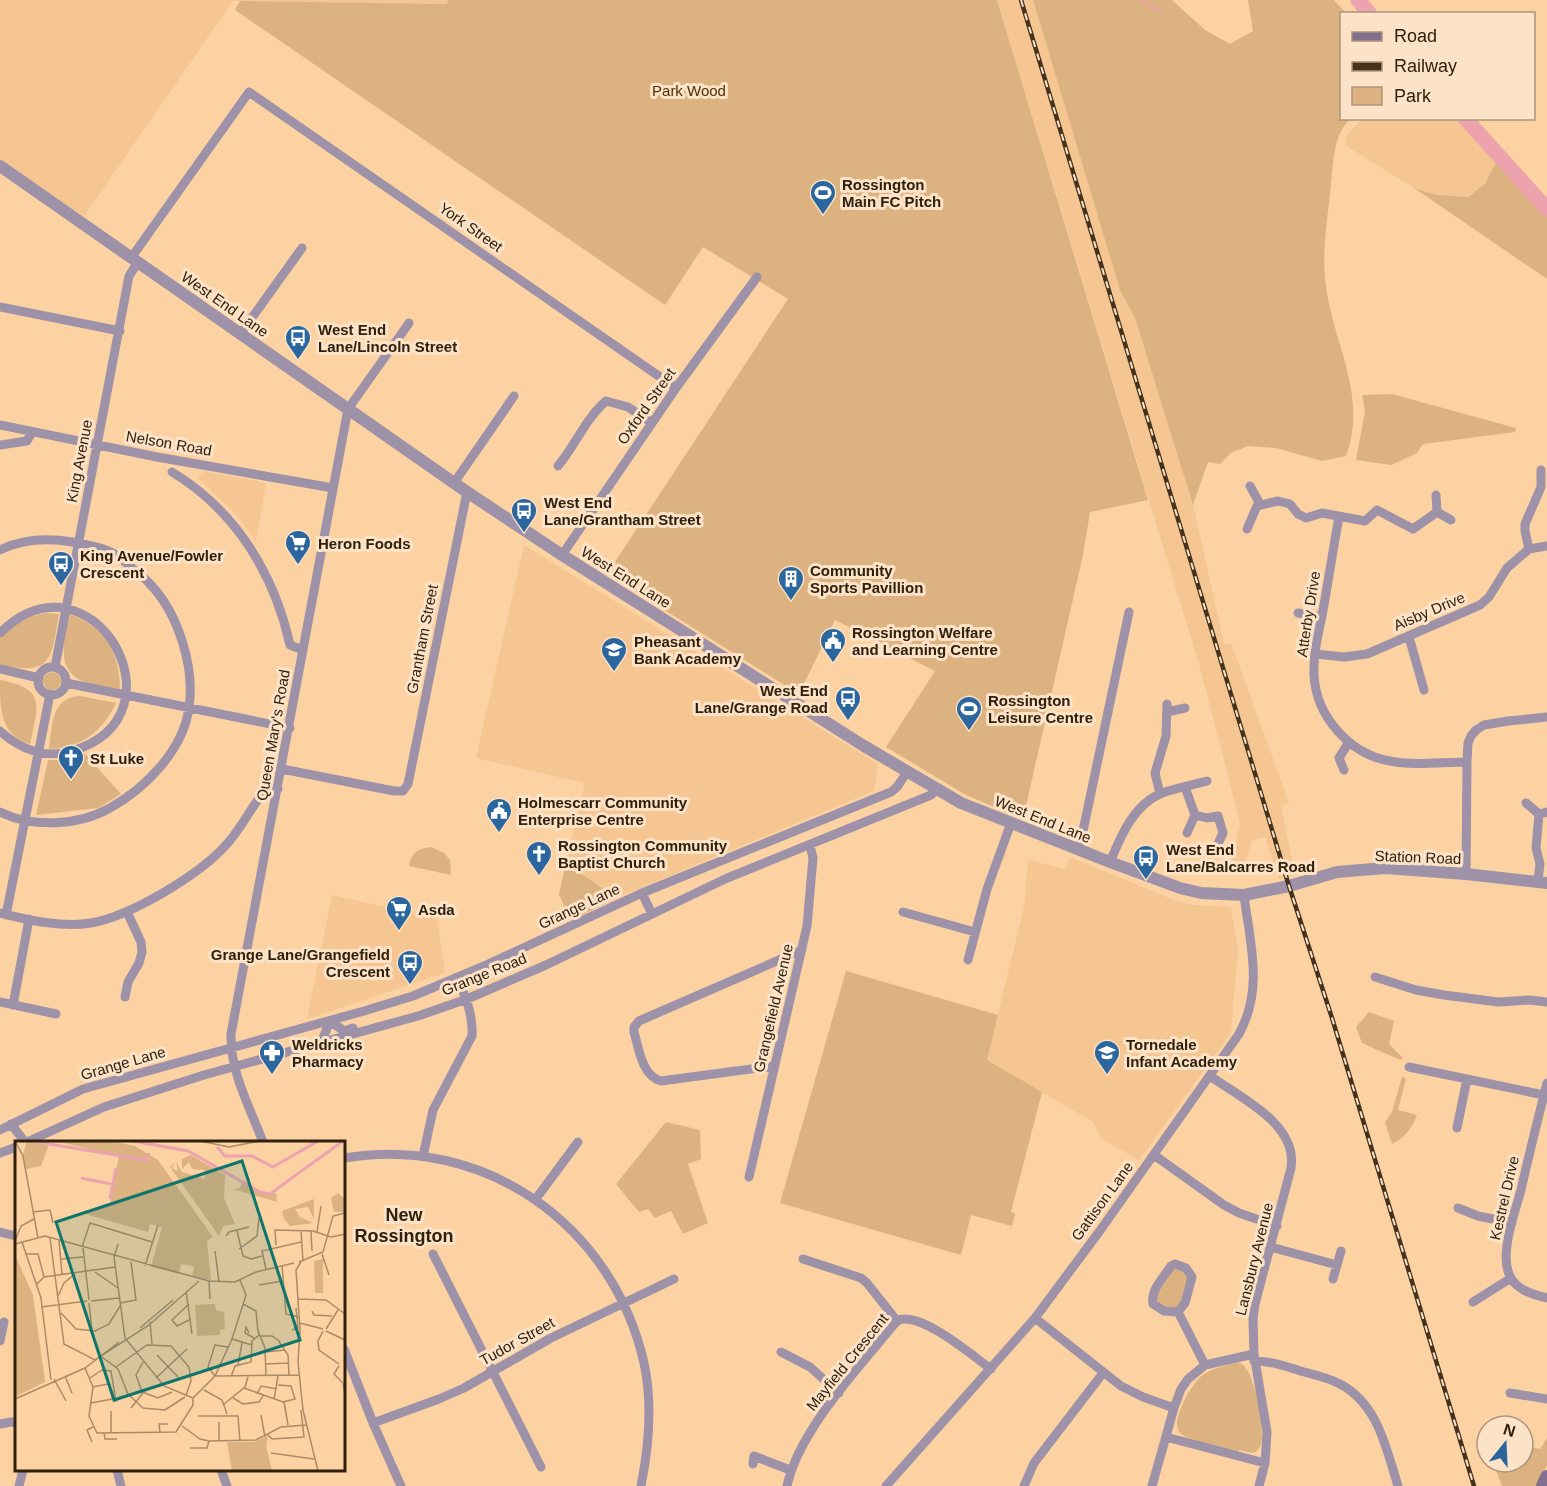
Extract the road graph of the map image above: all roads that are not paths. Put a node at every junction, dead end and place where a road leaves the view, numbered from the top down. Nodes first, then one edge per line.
1 (249, 92) joint
2 (0, 166) edge
3 (302, 248) dead end
4 (134, 260) junction
5 (757, 277) dead end
6 (0, 307) edge
7 (409, 322) dead end
8 (120, 331) junction
9 (240, 333) junction
10 (676, 388) junction
11 (514, 396) dead end
12 (348, 408) junction
13 (652, 423) junction
14 (0, 425) edge
15 (32, 432) junction
16 (98, 444) junction
17 (0, 445) edge
18 (558, 466) dead end
19 (172, 472) dead end
20 (1544, 476) edge
21 (454, 483) junction
22 (1250, 486) dead end
23 (333, 488) junction
24 (467, 492) junction
25 (1436, 495) dead end
26 (1260, 504) junction
27 (1437, 512) junction
28 (1339, 517) junction
29 (1451, 520) dead end
30 (1247, 529) dead end
31 (78, 543) junction
32 (1547, 546) edge
33 (1529, 549) junction
34 (0, 550) edge
35 (562, 555) junction
36 (66, 610) junction
37 (1129, 612) dead end
38 (1298, 613) dead end
39 (1322, 617) junction
40 (0, 633) edge
41 (1409, 637) junction
42 (303, 650) junction
43 (1315, 654) junction
44 (55, 667) junction
45 (0, 669) edge
46 (39, 678) junction
47 (1421, 678) junction
48 (1410, 681) dead end
49 (66, 683) junction
50 (1424, 690) dead end
51 (50, 694) junction
52 (125, 695) junction
53 (189, 707) junction
54 (1185, 708) dead end
55 (1547, 717) edge
56 (290, 728) junction
57 (0, 731) edge
58 (1349, 742) junction
59 (38, 752) junction
60 (1467, 762) junction
61 (282, 769) junction
62 (1344, 770) dead end
63 (907, 772) junction
64 (1207, 781) dead end
65 (1185, 787) junction
66 (278, 789) junction
67 (936, 790) junction
68 (1160, 794) junction
69 (1526, 803) dead end
70 (0, 812) edge
71 (1543, 813) edge
72 (1195, 815) junction
73 (25, 822) junction
74 (1011, 823) junction
75 (807, 826) junction
76 (1187, 833) dead end
77 (812, 844) junction
78 (1217, 846) dead end
79 (1079, 850) junction
80 (1110, 862) junction
81 (1466, 874) junction
82 (1543, 882) edge
83 (1289, 886) joint
84 (642, 893) junction
85 (1244, 895) junction
86 (126, 912) junction
87 (903, 912) dead end
88 (3, 914) edge
89 (652, 914) junction
90 (29, 919) junction
91 (975, 932) junction
92 (802, 950) junction
93 (968, 960) dead end
94 (1375, 977) dead end
95 (457, 978) junction
96 (125, 997) dead end
97 (467, 999) junction
98 (0, 1002) edge
99 (1547, 1002) edge
100 (14, 1005) junction
101 (56, 1014) dead end
102 (330, 1021) junction
103 (382, 1026) junction
104 (321, 1043) junction
105 (231, 1048) junction
106 (774, 1066) junction
107 (234, 1067) junction
108 (1409, 1067) dead end
109 (1210, 1076) junction
110 (1467, 1079) junction
111 (1547, 1083) edge
112 (1544, 1095) junction
113 (11, 1124) junction
114 (1457, 1128) dead end
115 (0, 1130) edge
116 (24, 1141) edge
117 (30, 1141) edge
118 (262, 1141) edge
119 (578, 1142) dead end
120 (15, 1147) edge
121 (0, 1153) edge
122 (1155, 1155) junction
123 (423, 1156) junction
124 (345, 1158) edge
125 (749, 1177) dead end
126 (535, 1200) junction
127 (1458, 1208) dead end
128 (1512, 1223) junction
129 (1277, 1226) junction
130 (0, 1232) edge
131 (15, 1236) edge
132 (1271, 1247) junction
133 (1341, 1251) dead end
134 (433, 1254) dead end
135 (803, 1259) dead end
136 (1337, 1265) junction
137 (1511, 1278) junction
138 (674, 1279) dead end
139 (1333, 1279) dead end
140 (1547, 1298) edge
141 (1473, 1302) dead end
142 (623, 1304) junction
143 (1178, 1312) junction
144 (1035, 1318) junction
145 (897, 1321) junction
146 (4, 1322) dead end
147 (0, 1341) edge
148 (345, 1352) edge
149 (781, 1352) dead end
150 (1254, 1357) junction
151 (1205, 1365) junction
152 (991, 1369) junction
153 (492, 1372) junction
154 (1103, 1373) junction
155 (839, 1393) junction
156 (1510, 1393) dead end
157 (1547, 1399) edge
158 (1174, 1408) junction
159 (373, 1423) junction
160 (0, 1424) edge
161 (15, 1424) edge
162 (1166, 1437) junction
163 (1265, 1463) junction
164 (753, 1464) dead end
165 (541, 1467) dead end
166 (790, 1470) junction
167 (23, 1471) edge
168 (117, 1471) edge
169 (221, 1471) edge
170 (1547, 1477) edge
171 (19, 1486) edge
172 (121, 1486) edge
173 (227, 1486) edge
174 (401, 1486) edge
175 (641, 1486) edge
176 (787, 1486) edge
177 (886, 1486) edge
178 (1024, 1486) edge
179 (1152, 1486) edge
180 (1259, 1486) edge
181 (1398, 1486) edge
182 (1543, 1486) edge

1 - 4 street, King Avenue
1 - 10 street, York Street
2 - 4 street, West End Lane
3 - 9 street
4 - 8 street, King Avenue
4 - 9 street, West End Lane
5 - 10 street, Oxford Street
6 - 8 street
7 - 12 street
8 - 16 street, King Avenue
9 - 12 street, West End Lane
10 - 13 street, Oxford Street
11 - 21 street
12 - 21 street, West End Lane
12 - 23 street, Queen Mary's Road
13 - 18 street
13 - 35 street, Oxford Street
14 - 15 street, Nelson Road
15 - 16 street, Nelson Road
15 - 17 street
16 - 23 street, Nelson Road
16 - 31 street, King Avenue
19 - 42 street
20 - 33 street
21 - 24 street, West End Lane
22 - 26 street
23 - 42 street, Queen Mary's Road
24 - 35 street, West End Lane
24 - 61 street, Grantham Street
25 - 27 street
26 - 28 street
26 - 30 street
27 - 28 street
27 - 29 street
28 - 39 street, Atterby Drive
31 - 34 street
31 - 36 street, King Avenue
31 - 53 street
32 - 33 street
33 - 41 street, Aisby Drive
35 - 63 street, West End Lane
36 - 40 street
36 - 44 street, King Avenue
36 - 52 street
37 - 79 street
38 - 39 street
39 - 43 street, Atterby Drive
41 - 43 street, Aisby Drive
41 - 47 street
42 - 56 street, Queen Mary's Road
43 - 58 street, Atterby Drive
44 - 46 street
44 - 49 street
45 - 46 street
46 - 51 street
47 - 48 street
47 - 50 street
49 - 51 street
49 - 52 street
51 - 59 street
52 - 53 street
52 - 59 street
53 - 56 street
53 - 73 street
54 - 68 street
55 - 60 street
56 - 61 street, Queen Mary's Road
57 - 59 street
58 - 60 street, Atterby Drive
58 - 62 street
59 - 73 street
60 - 81 street
61 - 66 street, Queen Mary's Road
63 - 67 street, West End Lane
63 - 75 street, Grange Lane
64 - 65 street
65 - 68 street
65 - 72 street
66 - 86 street
66 - 105 street, Queen Mary's Road
67 - 74 street, West End Lane
67 - 77 street, Grange Road
68 - 80 street
69 - 71 street
70 - 73 street
71 - 82 street
72 - 76 street
72 - 78 street
73 - 88 street
74 - 79 street, West End Lane
74 - 91 street
75 - 77 street
75 - 84 street, Grange Lane
77 - 89 street, Grange Road
77 - 92 street, Grangefield Avenue
79 - 80 street, West End Lane
80 - 85 street, West End Lane
81 - 82 street, Station Road
81 - 83 street, Station Road
83 - 85 street, West End Lane
84 - 89 street
84 - 95 street, Grange Lane
85 - 109 street, Gattison Lane
86 - 90 street
86 - 96 street
87 - 91 street
88 - 90 street
89 - 97 street, Grange Road
90 - 100 street
91 - 93 street
92 - 106 street, Grangefield Avenue
92 - 106 street
94 - 99 street
95 - 97 street
95 - 102 street, Grange Lane
97 - 103 street, Grange Road
97 - 123 street
98 - 100 street
100 - 101 street
102 - 103 street, Grange Lane
102 - 104 street
102 - 105 street, Grange Lane
103 - 104 street, Grange Road
104 - 107 street, Grange Road
105 - 107 street, Queen Mary's Road
105 - 113 street, Grange Lane
106 - 125 street, Grangefield Avenue
107 - 117 street, Grange Road
107 - 118 street, Queen Mary's Road
108 - 110 street
109 - 122 street, Gattison Lane
109 - 129 street, Lansbury Avenue
110 - 112 street
110 - 114 street
111 - 112 street, Kestrel Drive
112 - 128 street, Kestrel Drive
113 - 115 street, Grange Lane
113 - 116 street
119 - 126 street
120 - 121 street
122 - 129 street
122 - 144 street, Gattison Lane
123 - 124 street
123 - 126 street
126 - 142 street
127 - 128 street
128 - 137 street, Kestrel Drive
129 - 132 street, Lansbury Avenue
130 - 131 street
132 - 136 street
132 - 150 street, Lansbury Avenue
133 - 136 street
134 - 153 street
135 - 145 street
136 - 139 street
137 - 140 street
137 - 141 street
138 - 142 street, Tudor Street
142 - 153 street, Tudor Street
142 - 175 street
143 - 143 street
143 - 151 street
144 - 152 street, Gattison Lane
144 - 154 street
145 - 152 street, Mayfield Crescent
145 - 155 street, Mayfield Crescent
146 - 147 street
148 - 159 street
149 - 155 street
150 - 151 street
150 - 163 street, Lansbury Avenue
150 - 181 street
151 - 158 street
152 - 177 street, Gattison Lane
153 - 159 street, Tudor Street
153 - 165 street
154 - 158 street
154 - 178 street
155 - 166 street, Mayfield Crescent
156 - 157 street
158 - 162 street
159 - 174 street
160 - 161 street
162 - 163 street
162 - 179 street
163 - 180 street, Lansbury Avenue
164 - 166 street
166 - 176 street, Mayfield Crescent
167 - 171 street
168 - 172 street
169 - 173 street
170 - 182 main road

